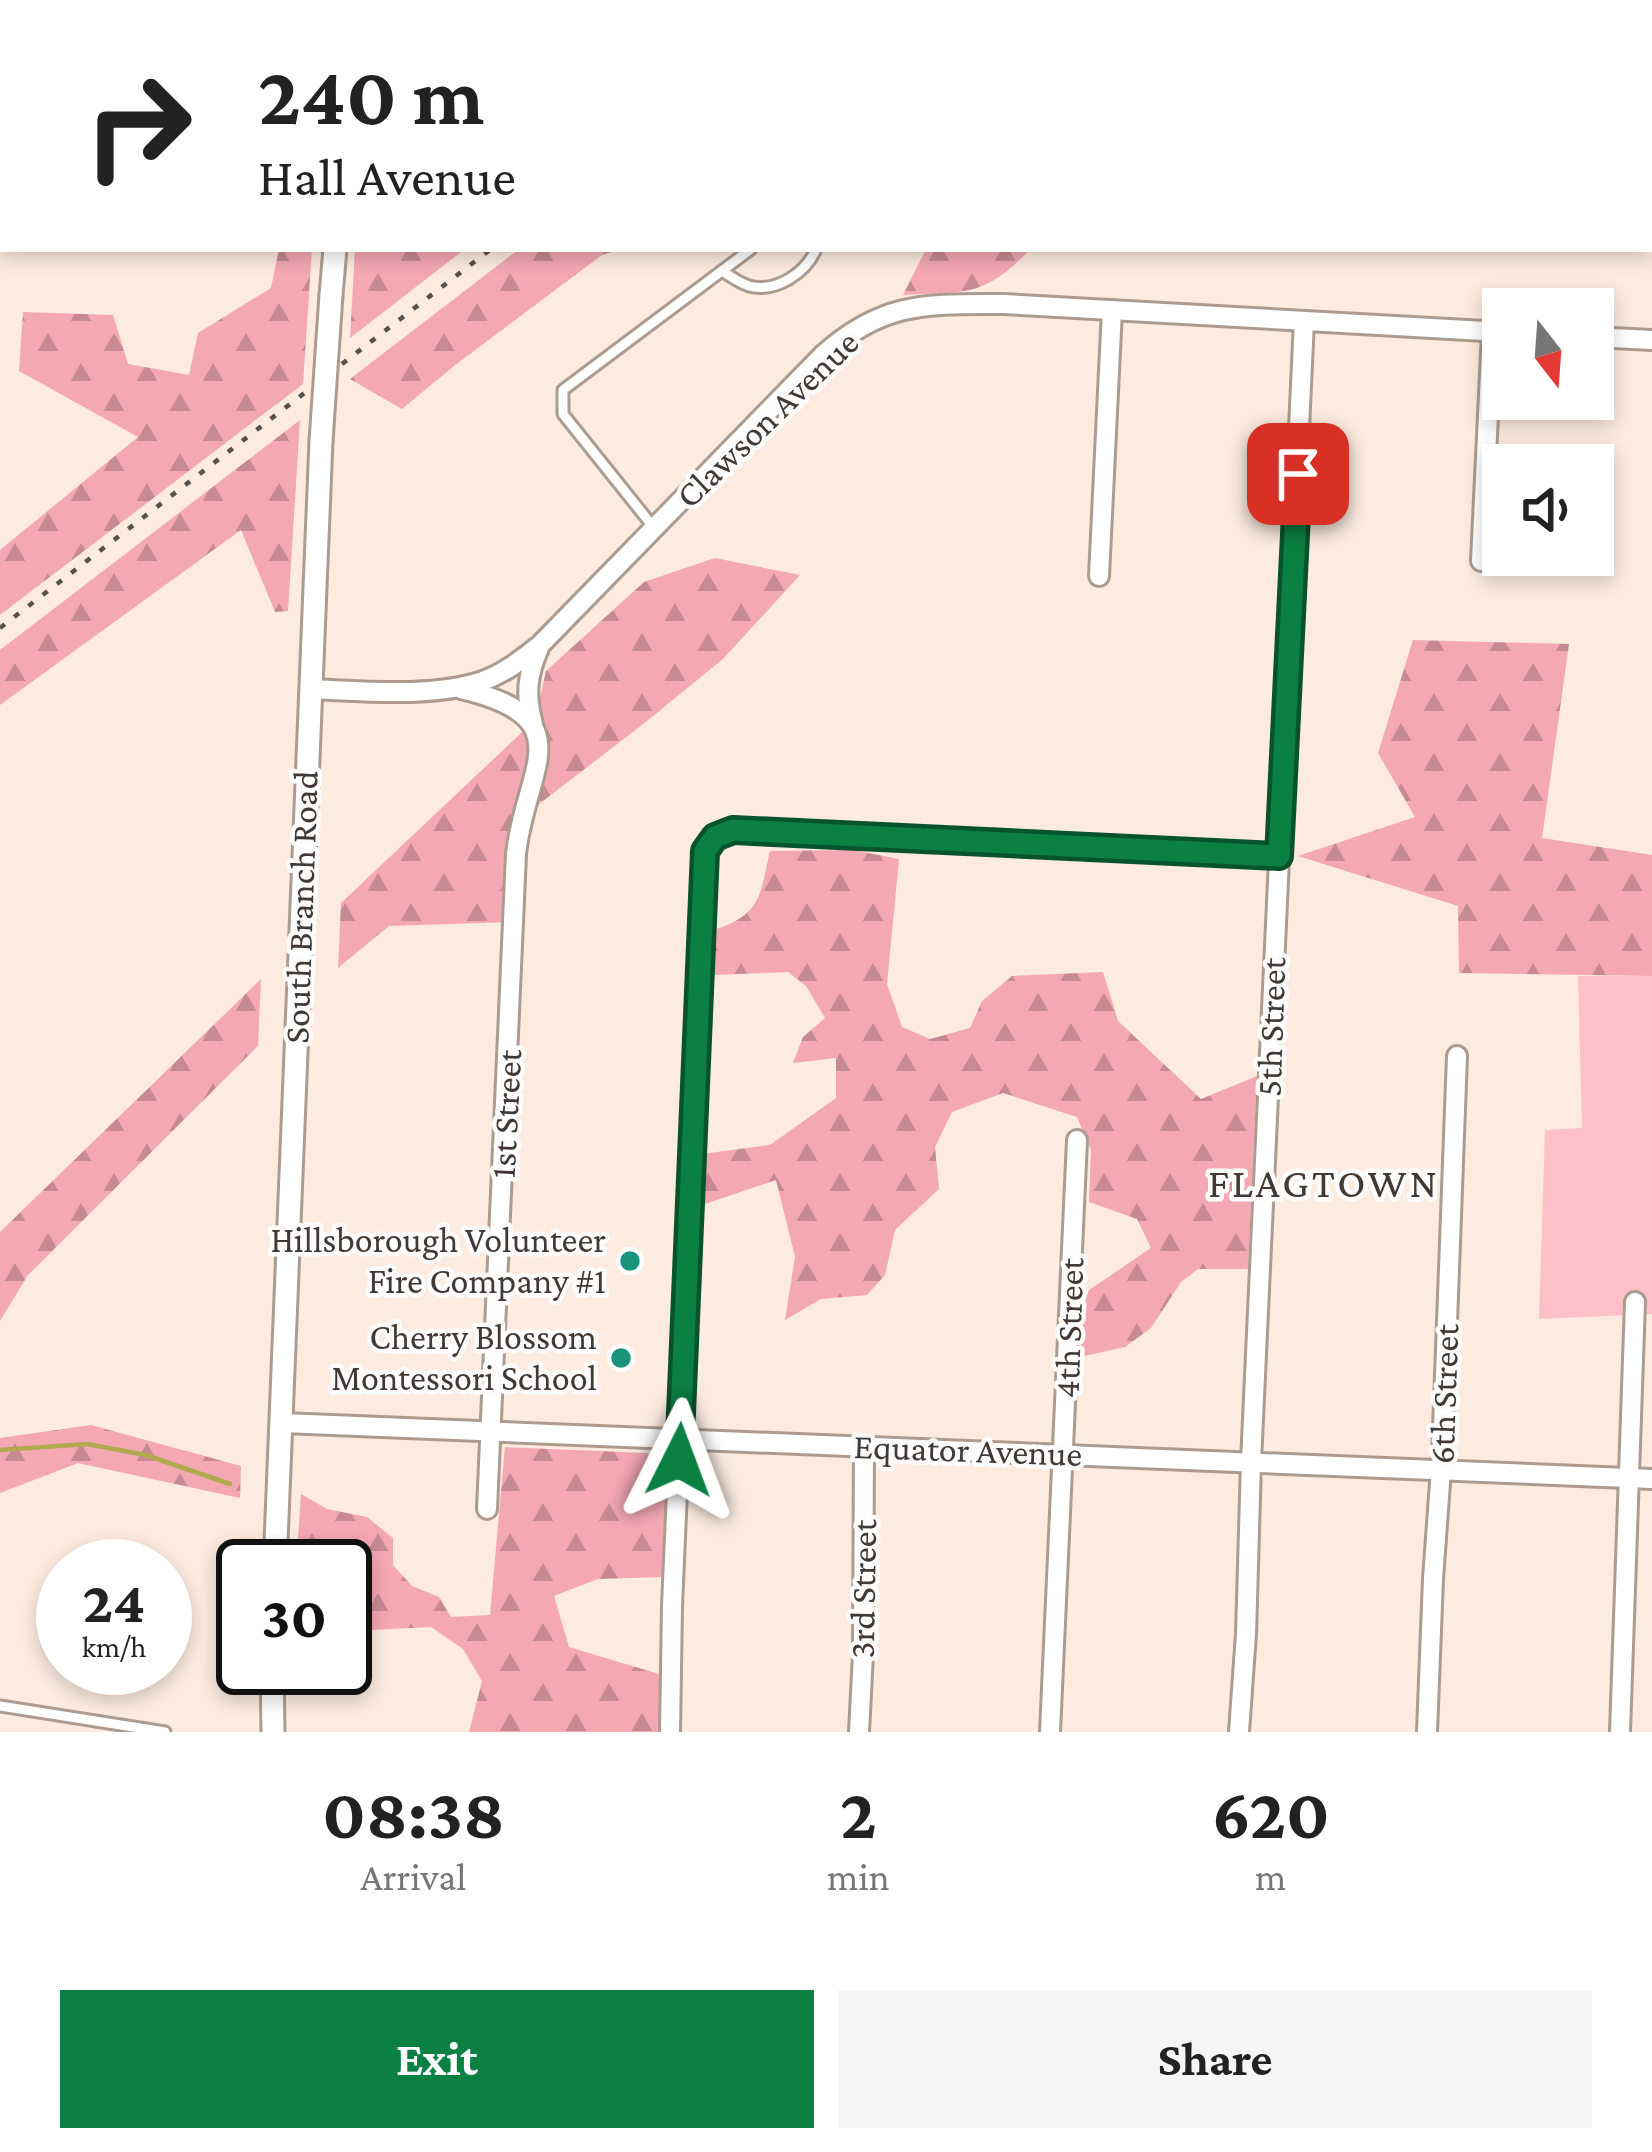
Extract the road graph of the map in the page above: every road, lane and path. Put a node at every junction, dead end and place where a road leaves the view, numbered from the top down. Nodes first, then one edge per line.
1 (335, 252) edge
2 (747, 252) edge
3 (814, 252) edge
4 (722, 271) junction
5 (1112, 310) junction
6 (1304, 321) junction
7 (1482, 331) edge
8 (1614, 338) edge
9 (1652, 340) edge
10 (1491, 420) edge
11 (655, 529) junction
12 (1481, 562) dead end
13 (1099, 576) dead end
14 (540, 645) junction
15 (456, 688) junction
16 (310, 689) junction
17 (533, 724) junction
18 (1279, 856) junction
19 (1457, 1055) dead end
20 (1077, 1140) dead end
21 (1635, 1302) dead end
22 (283, 1423) junction
23 (491, 1431) junction
24 (680, 1439) junction
25 (864, 1446) junction
26 (1064, 1454) junction
27 (1251, 1462) junction
28 (1441, 1469) junction
29 (1630, 1478) junction
30 (1652, 1479) edge
31 (487, 1509) dead end
32 (277, 1539) edge
33 (273, 1695) edge
34 (0, 1706) edge
35 (165, 1732) edge
36 (274, 1732) edge
37 (670, 1732) edge
38 (859, 1732) edge
39 (1050, 1732) edge
40 (1239, 1732) edge
41 (1427, 1732) edge
42 (1620, 1732) edge

1 - 16 street, South Branch Road, bridge
2 - 4 lane
3 - 4 lane
4 - 11 lane
5 - 6 street, Clawson Avenue
5 - 11 street, Clawson Avenue
5 - 13 street
6 - 7 street, Clawson Avenue
6 - 18 street, 5th Street
8 - 9 street
10 - 12 street
11 - 14 street, Clawson Avenue
14 - 15 street, Clawson Avenue
14 - 17 street, 1st Street
15 - 16 street, Clawson Avenue
15 - 17 street
16 - 22 street, South Branch Road
17 - 23 street, 1st Street
18 - 24 street
18 - 27 street, 5th Street
19 - 28 street, 6th Street
20 - 26 street, 4th Street
21 - 29 street
22 - 23 street, Equator Avenue
22 - 32 street, South Branch Road
23 - 24 street, Equator Avenue
23 - 31 street, 1st Street
24 - 25 street, Equator Avenue
24 - 37 street
25 - 26 street, Equator Avenue
25 - 38 street, 3rd Street
26 - 27 street, Equator Avenue
26 - 39 street, 4th Street
27 - 28 street, Equator Avenue
27 - 40 street, 5th Street
28 - 29 street, Equator Avenue
28 - 41 street, 6th Street
29 - 30 street, Equator Avenue
29 - 42 street
33 - 36 street
34 - 35 lane

